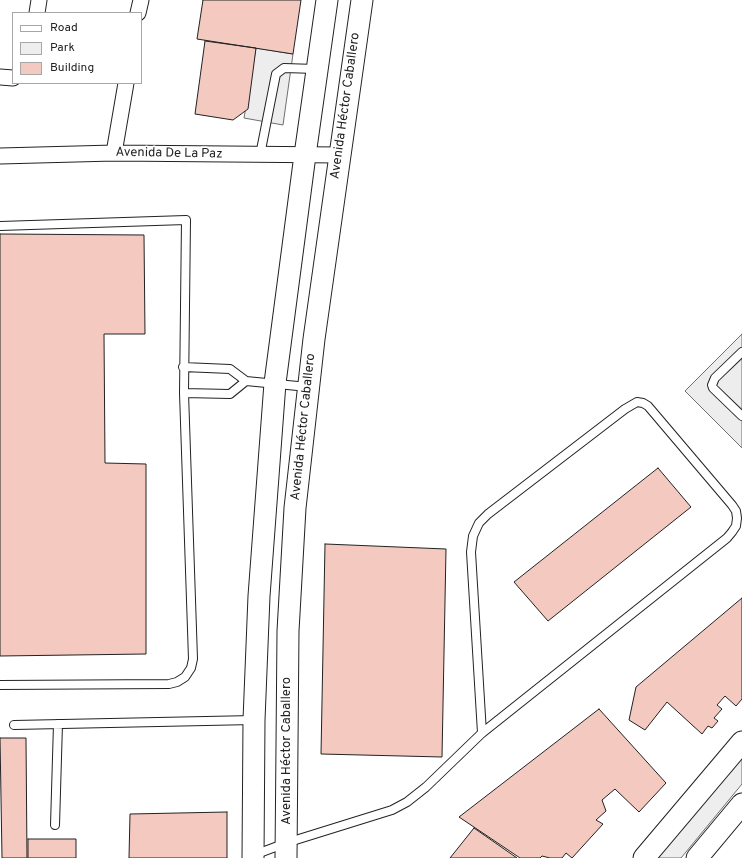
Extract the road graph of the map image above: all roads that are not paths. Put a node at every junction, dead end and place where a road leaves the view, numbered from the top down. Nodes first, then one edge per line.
1 (39, 0) edge
2 (141, 0) edge
3 (327, 0) edge
4 (362, 0) edge
5 (37, 12) edge
6 (138, 12) edge
7 (317, 69) junction
8 (0, 77) edge
9 (12, 78) edge
10 (126, 84) edge
11 (114, 153) junction
12 (260, 155) junction
13 (304, 155) junction
14 (339, 155) junction
15 (0, 156) edge
16 (0, 226) edge
17 (742, 352) edge
18 (183, 367) junction
19 (246, 382) junction
20 (276, 383) junction
21 (308, 387) junction
22 (184, 393) junction
23 (742, 416) edge
24 (0, 685) edge
25 (254, 720) junction
26 (58, 724) junction
27 (14, 725) dead end
28 (482, 733) junction
29 (742, 742) edge
30 (742, 804) edge
31 (55, 825) dead end
32 (286, 851) edge
33 (254, 856) edge
34 (644, 858) edge
35 (697, 858) edge

1 - 5 street
2 - 6 street
3 - 7 main road
4 - 14 main road, Avenida Héctor Caballero
7 - 12 lane
7 - 13 main road
8 - 9 street
10 - 11 street
11 - 12 street, Avenida De La Paz
11 - 15 street, Avenida De La Paz
12 - 13 street, Avenida De La Paz
13 - 14 street, Avenida De La Paz
13 - 20 main road
14 - 21 main road, Avenida Héctor Caballero
16 - 18 lane
17 - 23 lane
18 - 19 lane
18 - 22 lane
19 - 20 lane
19 - 22 lane
20 - 21 lane
20 - 25 main road
21 - 32 main road, Avenida Héctor Caballero
22 - 24 lane
25 - 26 lane
25 - 33 main road
26 - 27 lane
26 - 31 lane
28 - 28 lane
28 - 32 lane
29 - 34 main road
30 - 35 main road
32 - 33 lane

